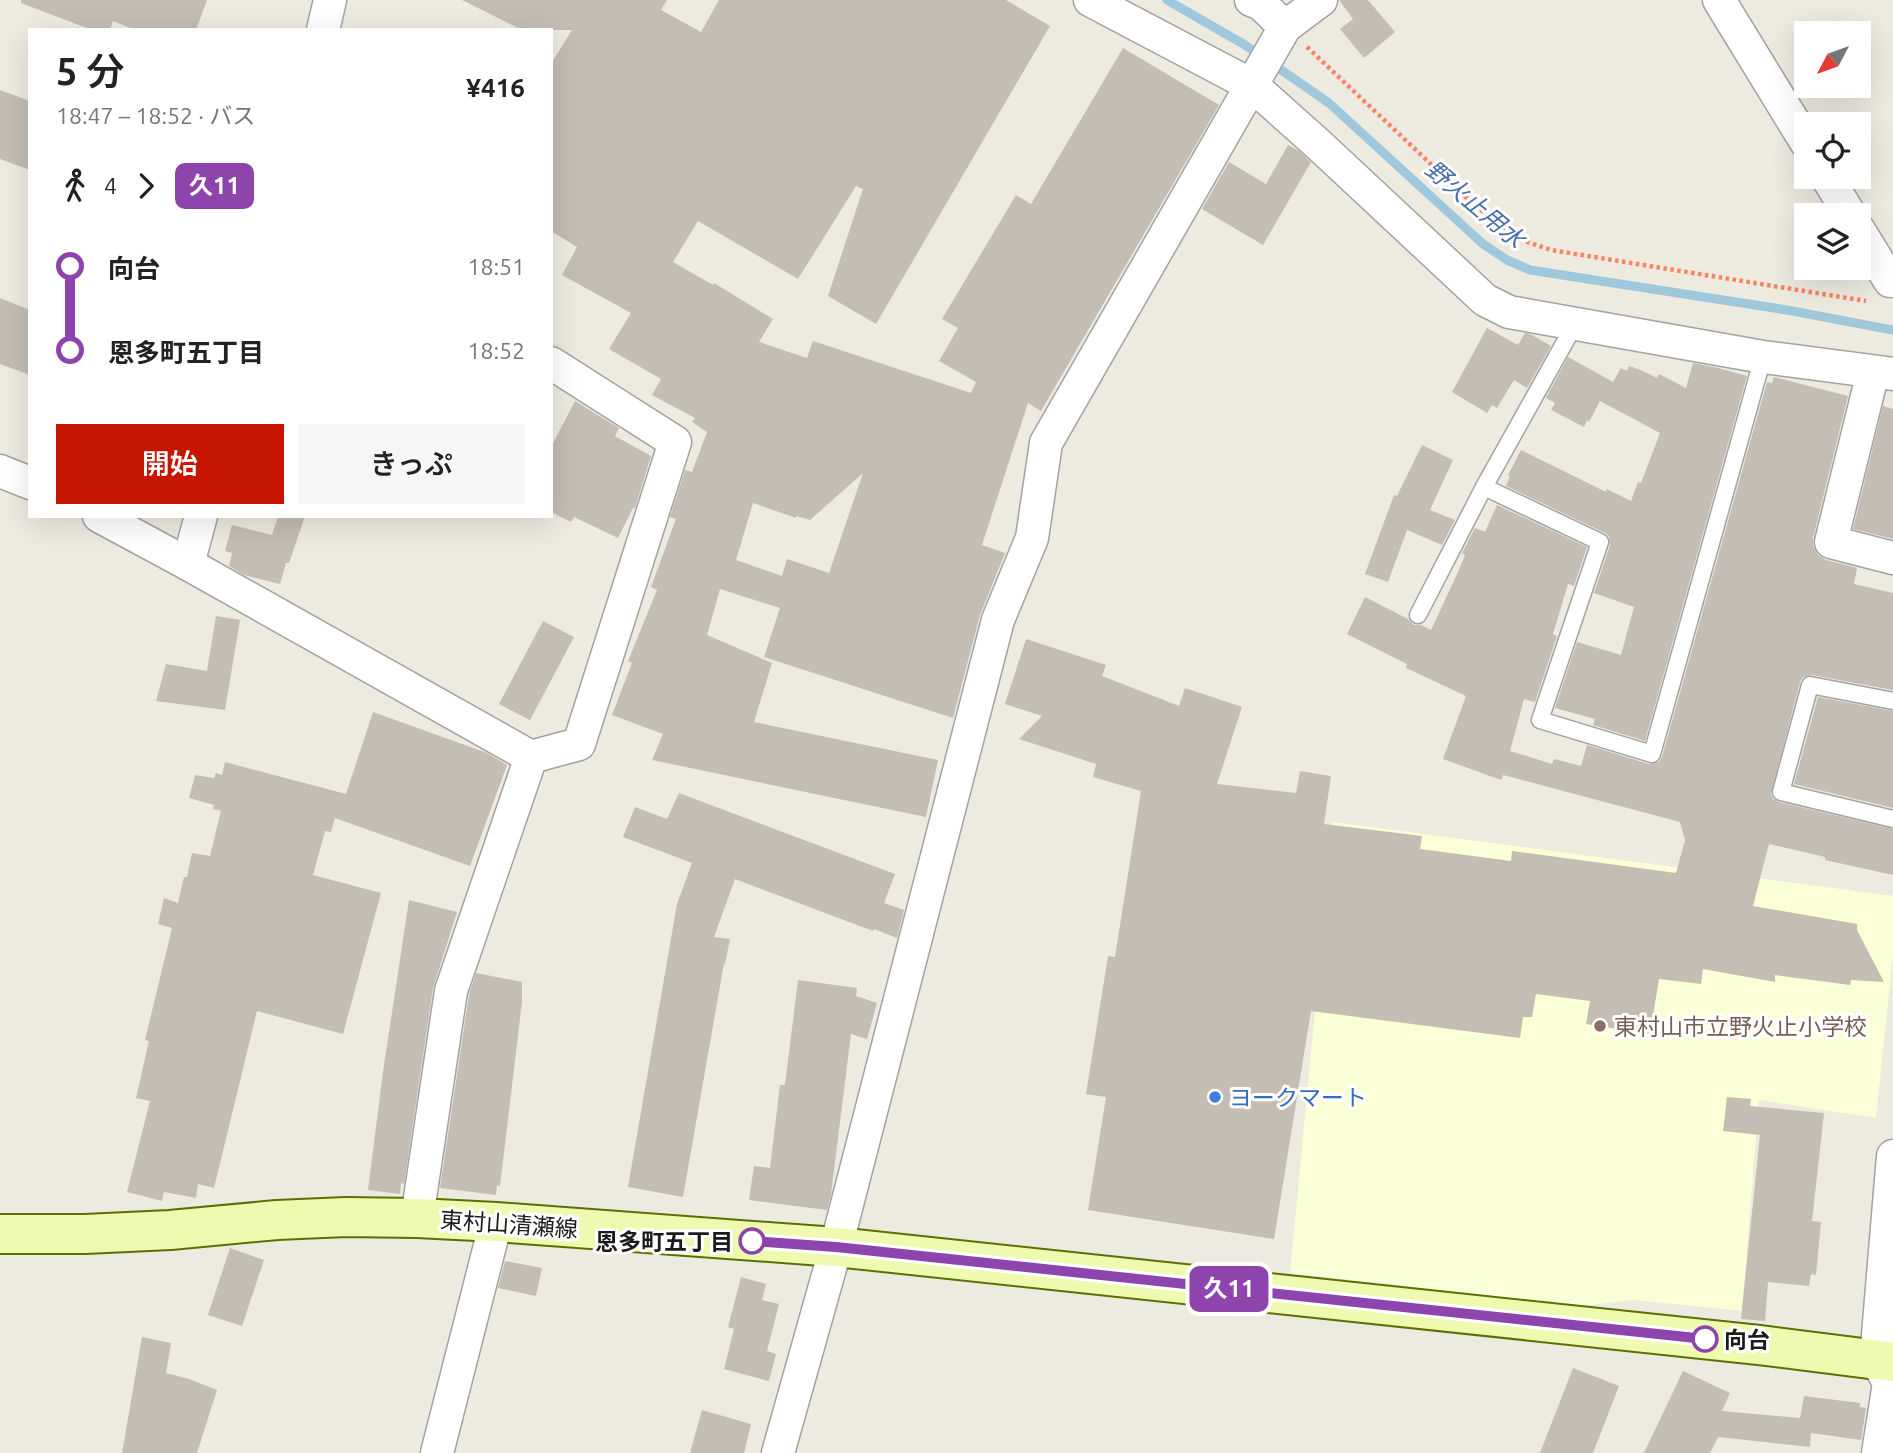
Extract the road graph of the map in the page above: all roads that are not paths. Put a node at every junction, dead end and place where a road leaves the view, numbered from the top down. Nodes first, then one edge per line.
1 (330, 0) edge
2 (1090, 0) edge
3 (1251, 0) edge
4 (1321, 0) edge
5 (1720, 0) edge
6 (323, 28) edge
7 (1284, 30) junction
8 (1257, 79) junction
9 (1794, 122) edge
10 (1871, 267) edge
11 (1879, 291) road end
12 (1575, 324) junction
13 (1763, 357) junction
14 (553, 364) edge
15 (1883, 373) edge
16 (0, 471) edge
17 (28, 482) edge
18 (1484, 487) junction
19 (103, 518) edge
20 (200, 518) edge
21 (1893, 558) edge
22 (188, 564) junction
23 (1418, 615) dead end
24 (1893, 701) edge
25 (531, 757) junction
26 (1893, 819) edge
27 (1893, 1156) edge
28 (417, 1218) junction
29 (496, 1222) junction
30 (0, 1234) edge
31 (836, 1247) junction
32 (1885, 1360) edge
33 (437, 1453) edge
34 (778, 1453) edge
35 (1878, 1453) edge

1 - 6 street
2 - 8 street
3 - 7 street
4 - 7 street
5 - 9 street
7 - 8 street
8 - 12 street
8 - 31 street
10 - 11 street
12 - 13 street
12 - 18 lane
13 - 15 street
13 - 18 lane
14 - 25 street
15 - 21 street
16 - 17 street
18 - 23 lane
19 - 22 street
20 - 22 street
22 - 25 street
24 - 26 lane
25 - 28 street
27 - 32 street
28 - 29 main road, 東村山清瀬線
28 - 30 main road, 東村山清瀬線
29 - 31 main road, 東村山清瀬線
29 - 33 street
31 - 32 main road, 東村山清瀬線
31 - 34 street
32 - 35 street

